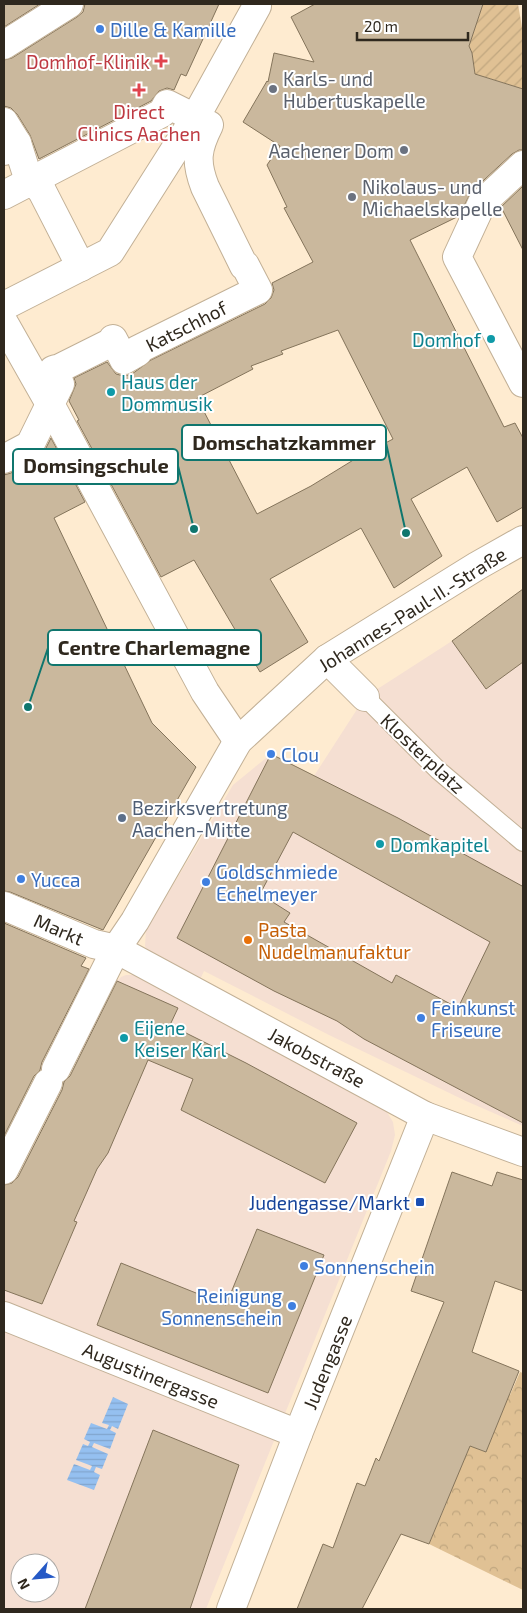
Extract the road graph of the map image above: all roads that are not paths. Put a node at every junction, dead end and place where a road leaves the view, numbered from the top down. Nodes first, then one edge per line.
1 (69, 4) edge
2 (256, 5) edge
3 (4, 46) edge
4 (195, 118) junction
5 (8, 139) edge
6 (523, 165) edge
7 (36, 182) junction
8 (4, 195) edge
9 (81, 267) junction
10 (4, 306) edge
11 (4, 323) edge
12 (523, 383) edge
13 (50, 404) junction
14 (4, 459) edge
15 (523, 540) edge
16 (327, 659) junction
17 (365, 697) joint
18 (238, 741) junction
19 (523, 842) edge
20 (4, 906) edge
21 (116, 949) junction
22 (425, 1116) junction
23 (523, 1152) edge
24 (4, 1170) edge
25 (4, 1316) edge
26 (298, 1434) junction
27 (231, 1609) edge

1 - 3 street
2 - 4 street
4 - 7 street
4 - 9 street
4 - 13 street, Katschhof
5 - 7 street
6 - 12 street
7 - 8 street
7 - 9 street
9 - 10 street
11 - 13 street
13 - 14 street, Katschhof
13 - 18 street
15 - 16 street, Johannes-Paul-II.-Straße
16 - 17 street, Klosterplatz
16 - 18 street, Johannes-Paul-II.-Straße
17 - 19 lane, Klosterplatz
18 - 21 street, Johannes-Paul-II.-Straße
20 - 21 street, Markt
21 - 22 street, Jakobstraße
21 - 24 street, Johannes-Paul-II.-Straße
22 - 23 street, Jakobstraße
22 - 26 street, Judengasse
25 - 26 street, Augustinergasse
26 - 27 street, Judengasse

